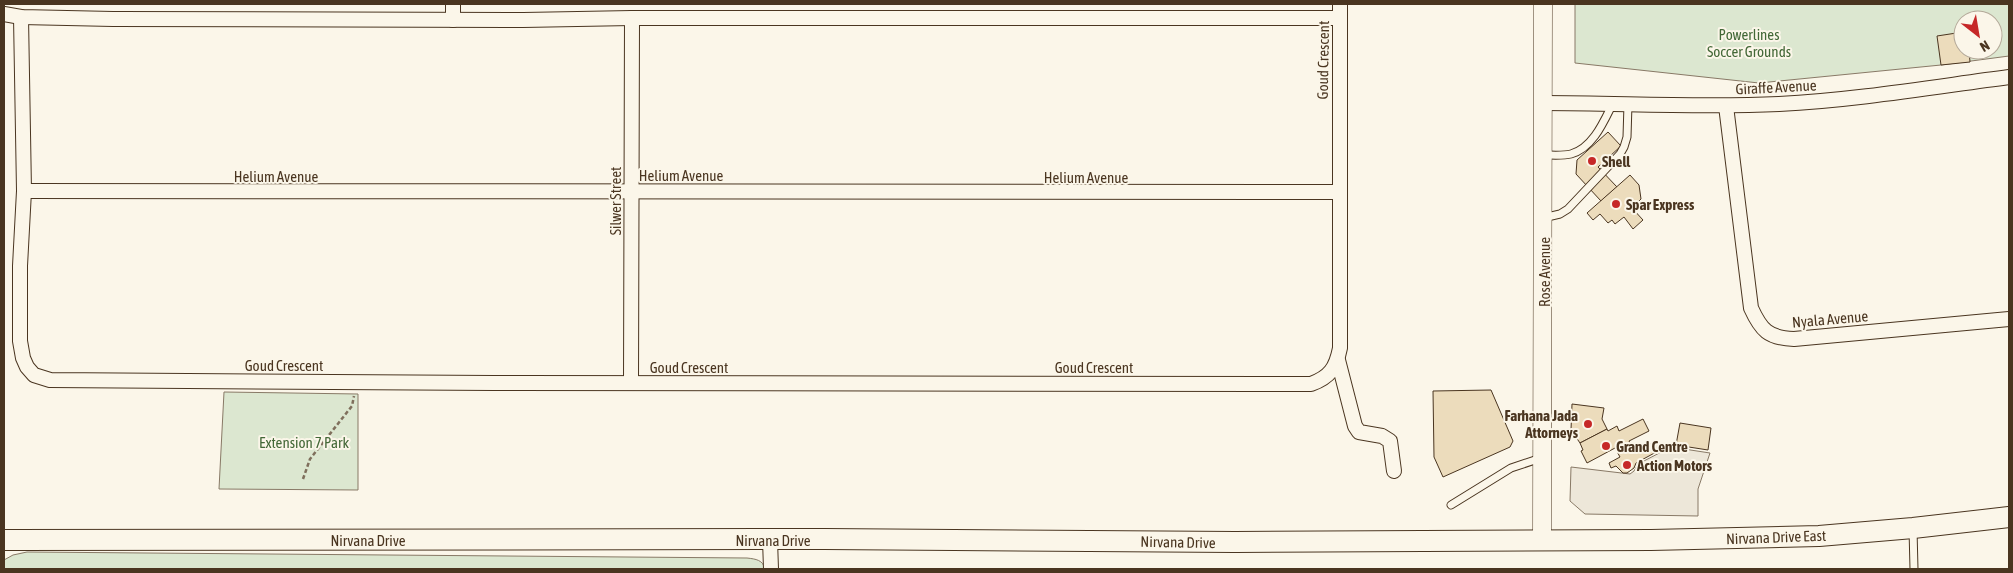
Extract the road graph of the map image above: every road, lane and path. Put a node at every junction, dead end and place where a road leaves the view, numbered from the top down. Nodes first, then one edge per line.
1 (453, 4) edge
2 (1340, 4) edge
3 (1543, 4) edge
4 (4, 14) edge
5 (21, 17) junction
6 (632, 18) junction
7 (1340, 18) junction
8 (453, 20) junction
9 (2009, 77) edge
10 (1543, 103) junction
11 (1613, 103) junction
12 (1628, 104) junction
13 (1726, 106) junction
14 (1543, 155) junction
15 (631, 191) junction
16 (24, 192) junction
17 (1339, 192) junction
18 (1543, 218) junction
19 (2009, 318) edge
20 (1338, 360) junction
21 (356, 382) junction
22 (631, 383) junction
23 (1544, 458) junction
24 (1394, 471) dead end
25 (303, 479) dead end
26 (1451, 505) dead end
27 (2009, 516) edge
28 (1913, 528) junction
29 (4, 540) edge
30 (770, 540) junction
31 (1542, 540) junction
32 (771, 569) edge
33 (1914, 569) edge

1 - 8 street
2 - 7 street, Goud Crescent
3 - 10 street, Rose Avenue
4 - 5 street
5 - 8 street
5 - 16 street, Goud Crescent
6 - 7 street
6 - 8 street
6 - 15 street, Silwer Street
7 - 17 street, Goud Crescent
9 - 13 street, Giraffe Avenue
10 - 11 street, Giraffe Avenue
10 - 14 street, Rose Avenue
11 - 12 street, Giraffe Avenue
11 - 14 lane
12 - 13 street, Giraffe Avenue
12 - 18 lane
13 - 19 street, Nyala Avenue
14 - 18 street, Rose Avenue
15 - 16 street, Helium Avenue
15 - 17 street, Helium Avenue
15 - 22 street, Silwer Street
16 - 21 street, Goud Crescent
17 - 20 street, Goud Crescent
18 - 23 street, Rose Avenue
20 - 22 street, Goud Crescent
20 - 24 street
21 - 22 street, Goud Crescent
21 - 25 path
23 - 26 lane
23 - 31 street, Rose Avenue
27 - 28 main road, Nirvana Drive East
28 - 31 main road, Nirvana Drive East
28 - 33 lane
29 - 30 main road, Nirvana Drive
30 - 31 main road, Nirvana Drive
30 - 32 street

